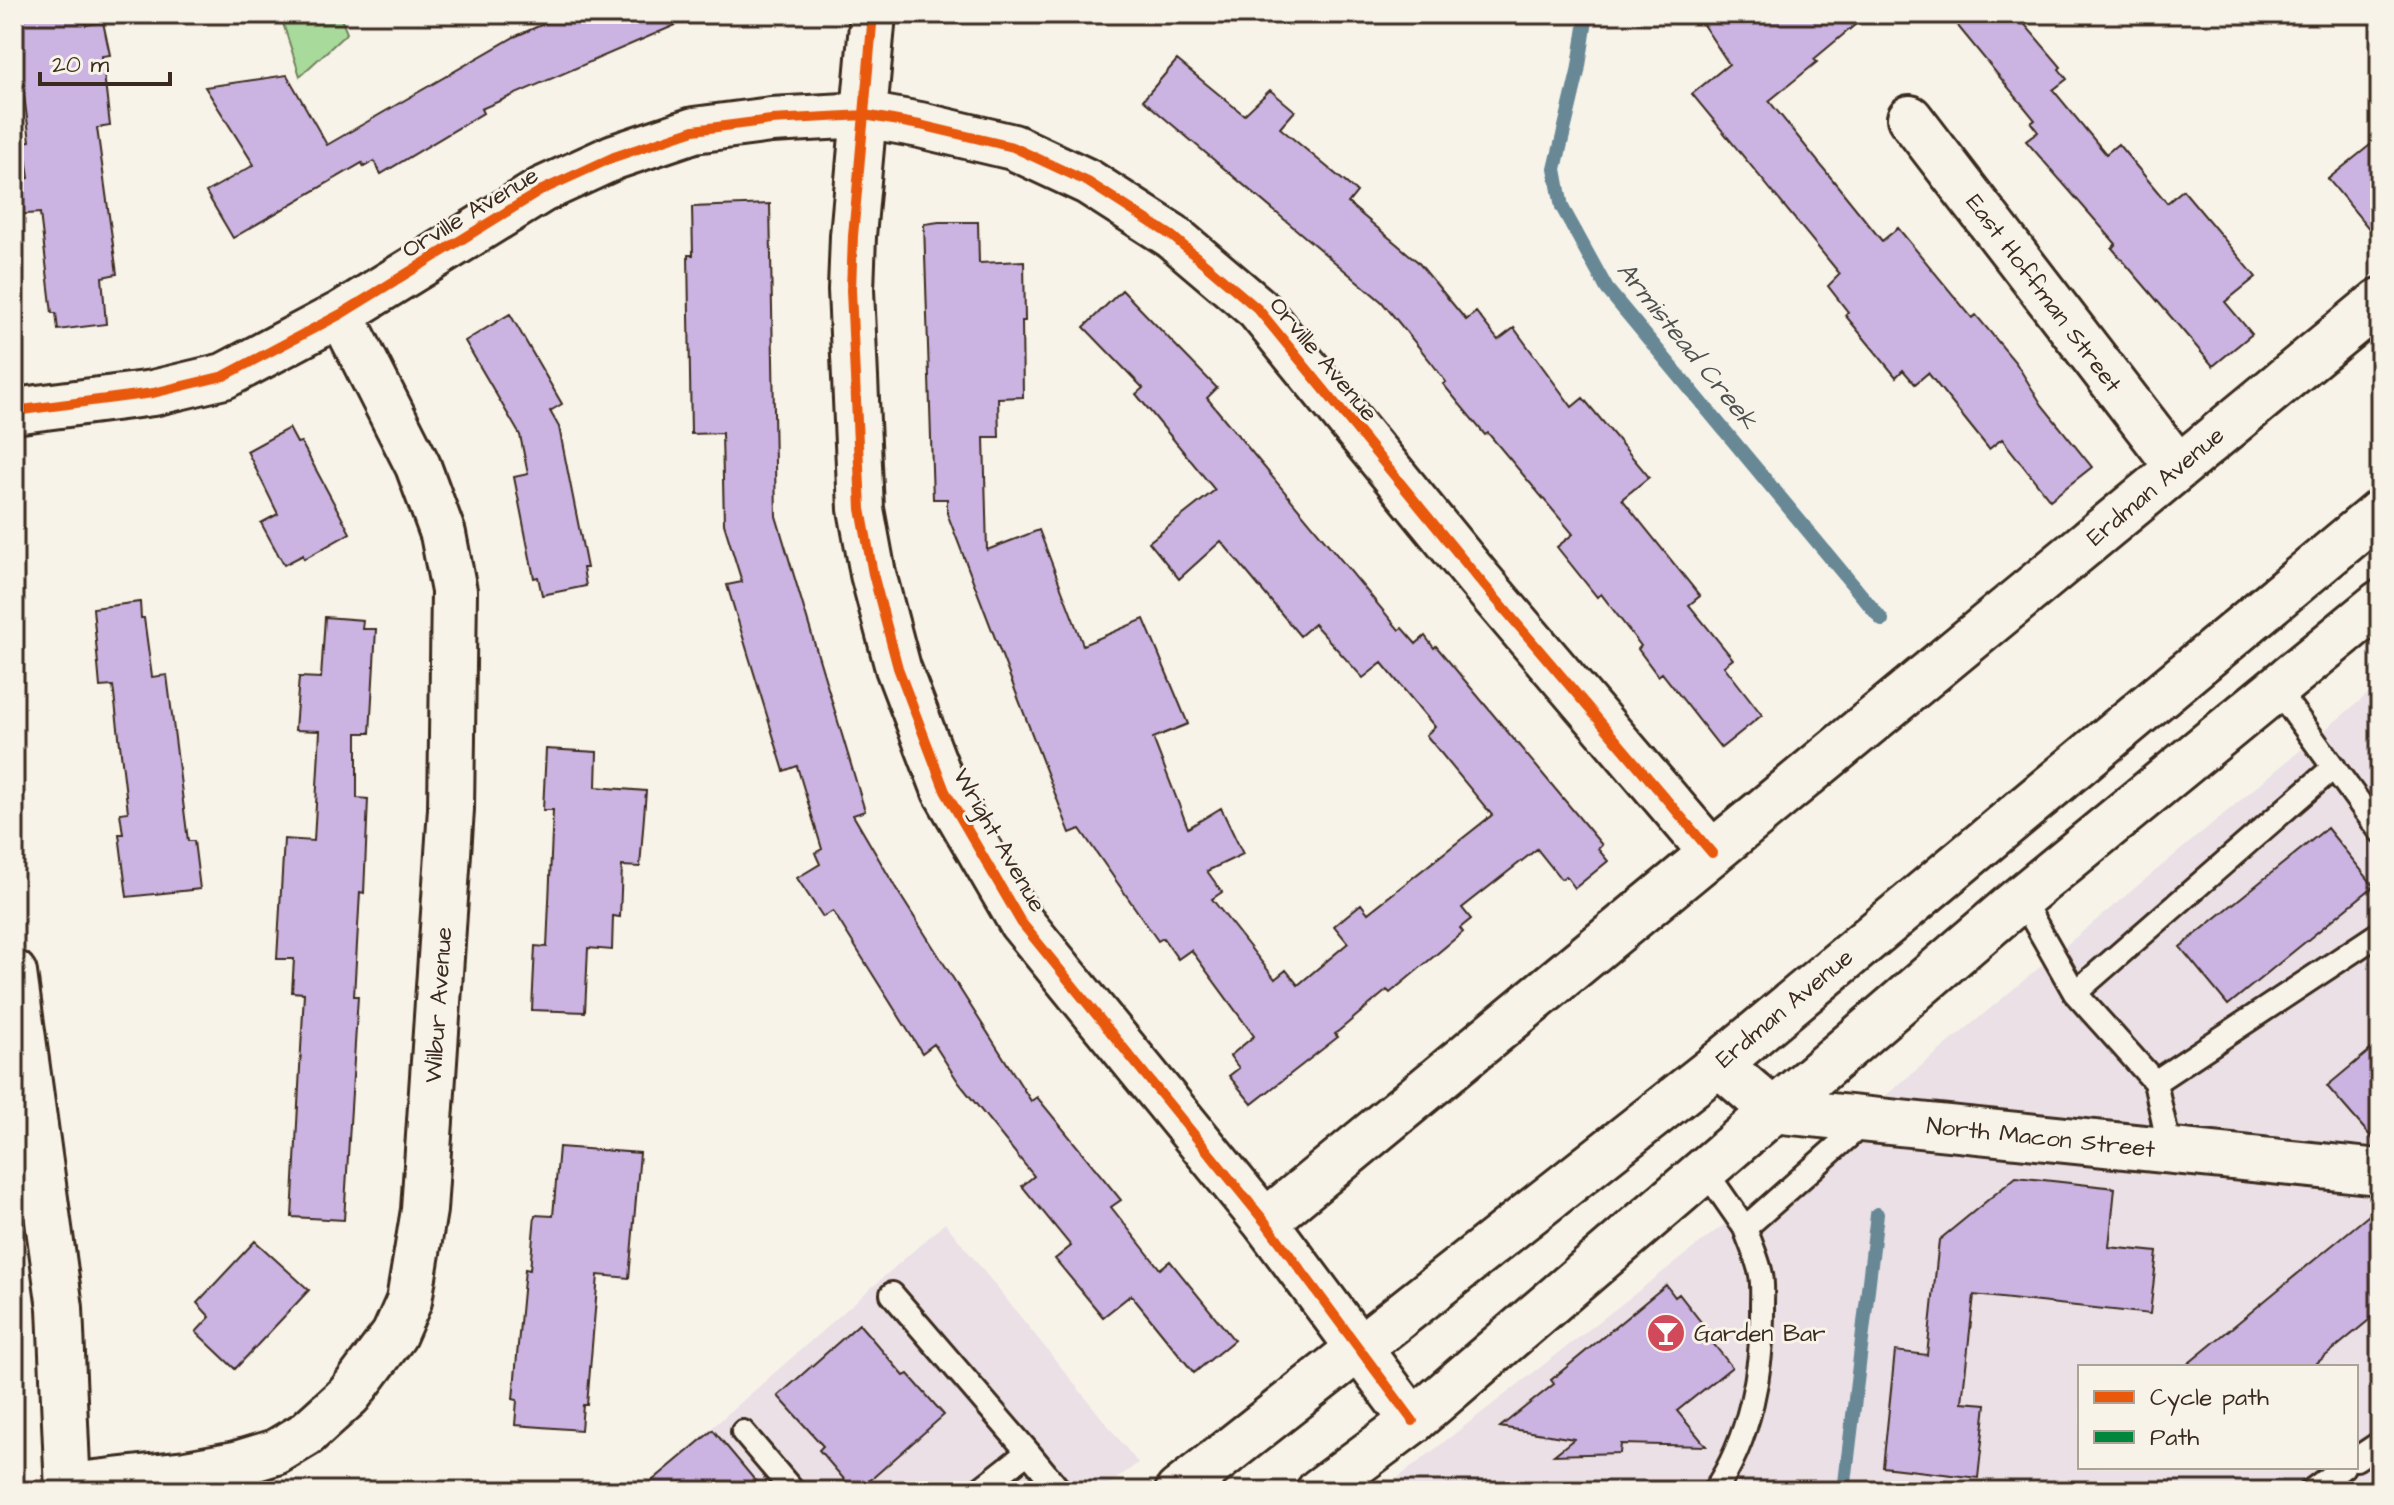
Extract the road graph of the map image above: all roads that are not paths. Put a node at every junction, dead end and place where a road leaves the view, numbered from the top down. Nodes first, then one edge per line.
1 (873, 14) edge
2 (865, 115) junction
3 (1910, 118) dead end
4 (2380, 301) edge
5 (341, 314) junction
6 (14, 411) edge
7 (2178, 467) junction
8 (2380, 512) edge
9 (2380, 603) edge
10 (2276, 688) junction
11 (2334, 767) junction
12 (2380, 831) edge
13 (1712, 853) junction
14 (2021, 898) junction
15 (2380, 933) edge
16 (14, 973) edge
17 (2075, 993) junction
18 (1719, 1064) junction
19 (2155, 1082) junction
20 (1772, 1110) junction
21 (1868, 1119) junction
22 (2170, 1151) junction
23 (1704, 1169) junction
24 (2380, 1172) edge
25 (1265, 1222) junction
26 (1745, 1228) junction
27 (892, 1294) dead end
28 (1358, 1350) junction
29 (1413, 1421) junction
30 (743, 1432) dead end
31 (2380, 1443) edge
32 (1028, 1452) junction
33 (2358, 1458) edge
34 (2340, 1469) edge
35 (68, 1489) edge
36 (793, 1491) edge
37 (978, 1491) edge
38 (1060, 1491) edge
39 (1178, 1491) edge
40 (1319, 1491) edge
41 (1714, 1491) edge
42 (2311, 1491) edge

1 - 2 street, Wright Avenue
2 - 5 street, Orville Avenue
2 - 13 street, Orville Avenue
2 - 25 street, Wright Avenue
3 - 7 street, East Hoffman Street
4 - 7 street, Erdman Avenue
5 - 6 street, Orville Avenue
5 - 35 street, Wilbur Avenue
7 - 13 street, Erdman Avenue
8 - 18 street, Erdman Avenue
9 - 10 street
10 - 11 lane
10 - 14 street
11 - 12 lane
11 - 17 lane
13 - 25 street, Erdman Avenue
14 - 17 lane
14 - 20 street
15 - 19 lane
16 - 35 street
17 - 19 lane
18 - 20 street
18 - 28 street, Erdman Avenue
19 - 22 lane
20 - 21 street, North Macon Street
20 - 23 street
21 - 22 street, North Macon Street
21 - 26 lane
22 - 24 street, North Macon Street
23 - 26 lane
23 - 29 street
25 - 28 street, Wright Avenue
26 - 41 lane
27 - 32 lane
28 - 29 street, Wright Avenue
28 - 39 street, Erdman Avenue
29 - 40 street
30 - 36 lane
31 - 33 lane
32 - 37 lane
32 - 38 lane
34 - 42 lane

